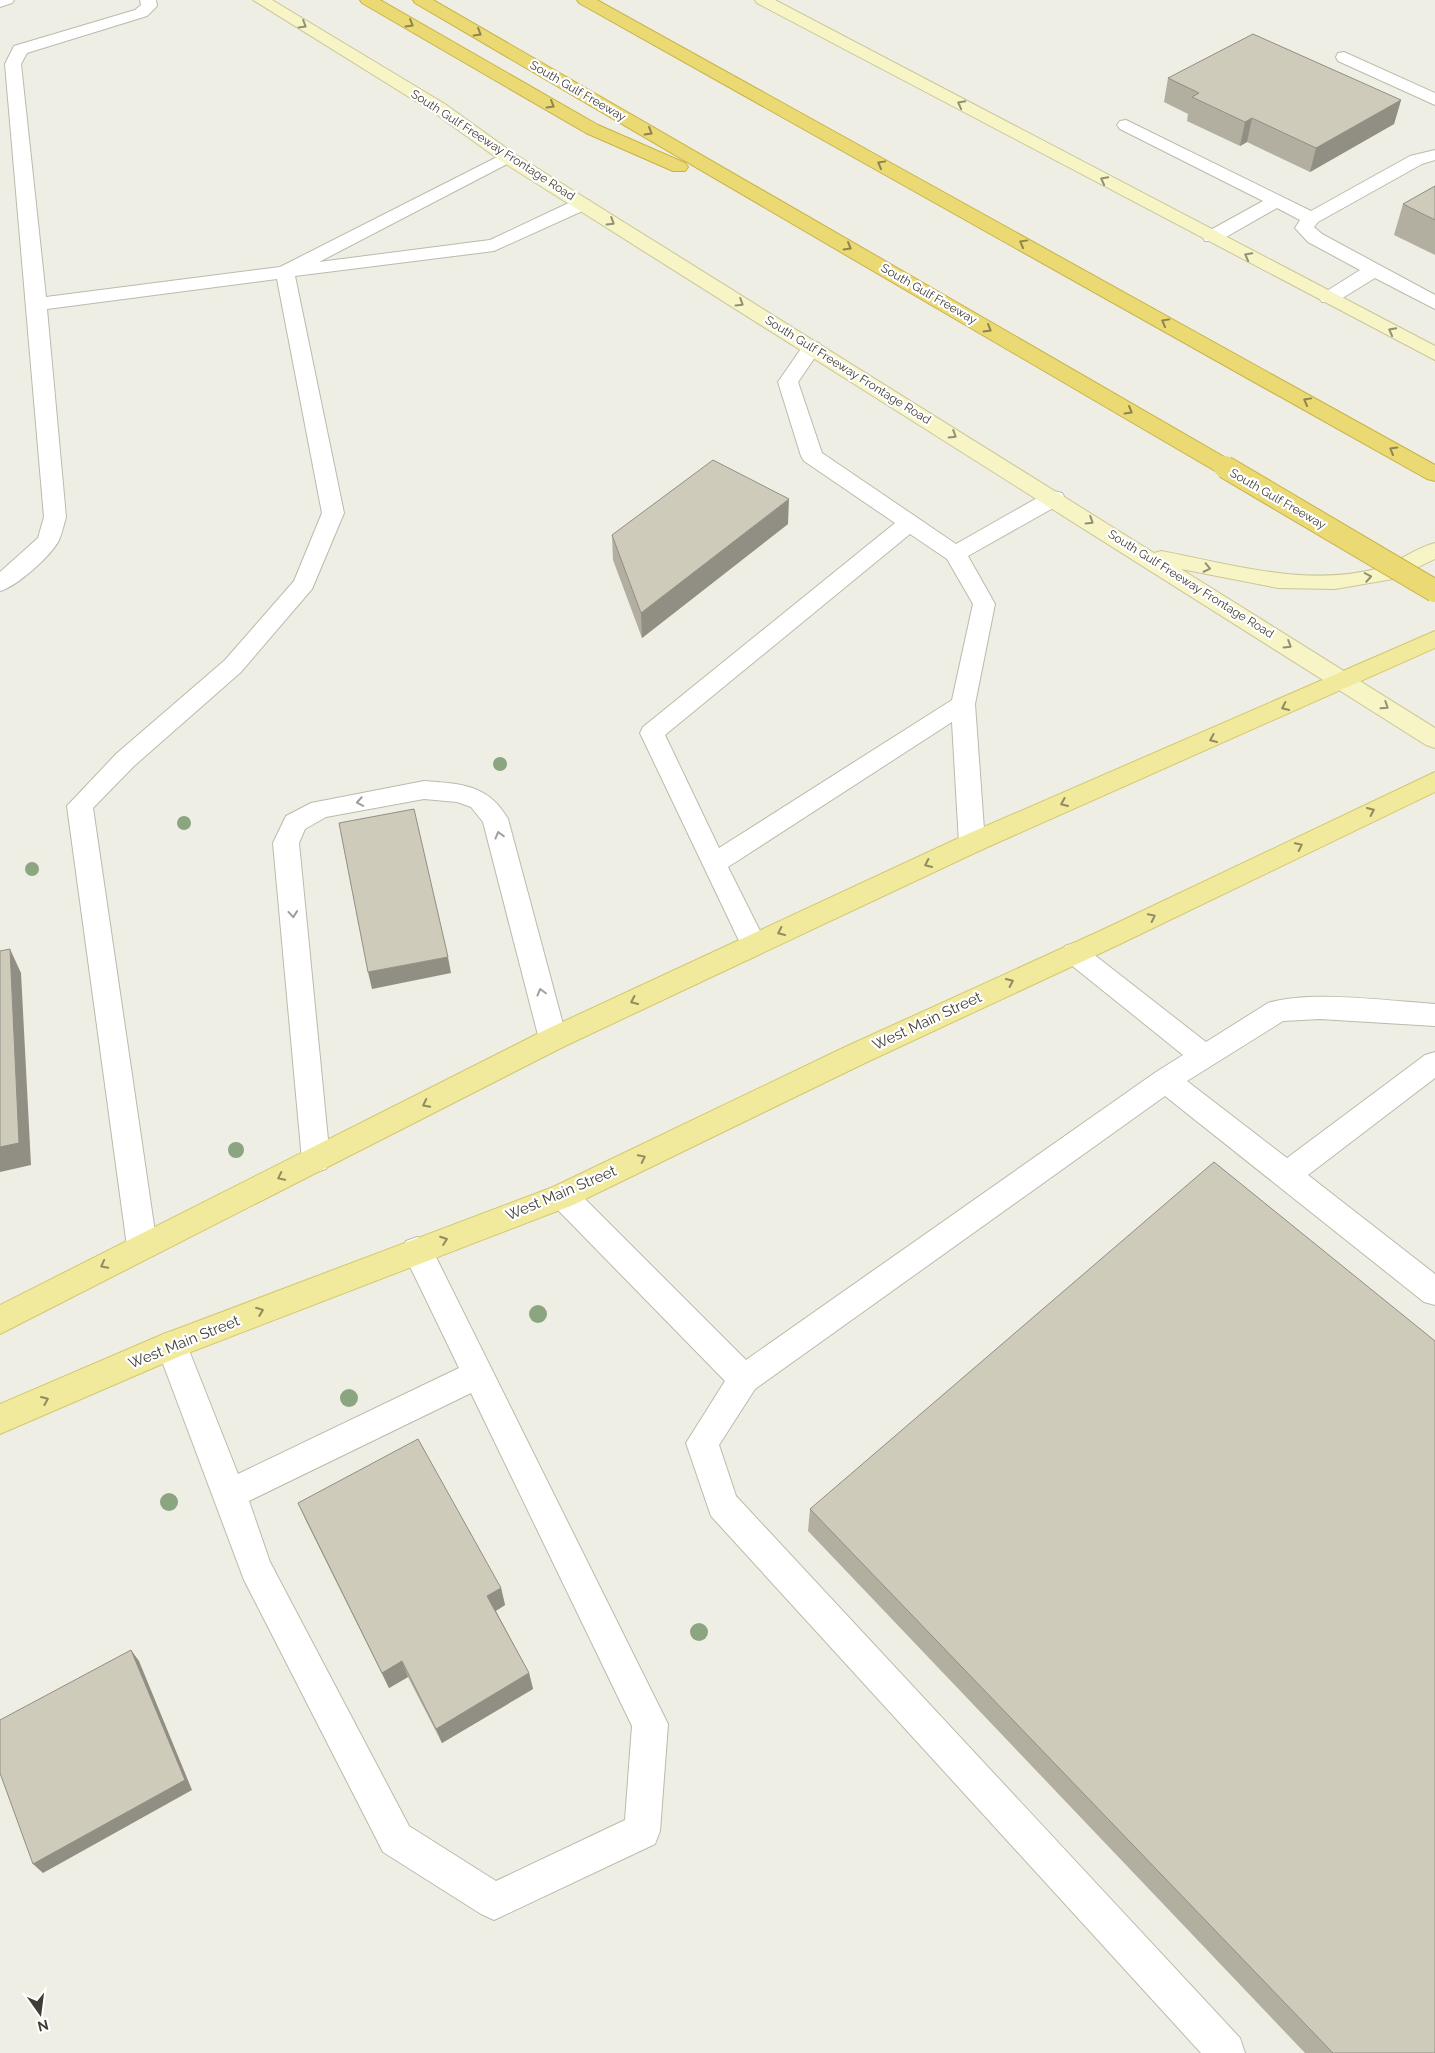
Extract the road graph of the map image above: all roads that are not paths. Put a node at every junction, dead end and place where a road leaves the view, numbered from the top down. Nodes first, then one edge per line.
1 (6, 0) edge
2 (148, 0) edge
3 (261, 0) edge
4 (368, 0) edge
5 (421, 0) edge
6 (585, 0) edge
7 (763, 0) edge
8 (0, 2) edge
9 (1344, 57) dead end
10 (1435, 100) edge
11 (1126, 125) dead end
12 (1435, 155) edge
13 (507, 158) junction
14 (1276, 201) junction
15 (582, 204) junction
16 (1310, 218) junction
17 (806, 223) junction
18 (1212, 237) junction
19 (1374, 270) junction
20 (285, 272) junction
21 (1329, 298) junction
22 (1435, 303) edge
23 (37, 304) junction
24 (812, 347) junction
25 (1434, 352) edge
26 (1435, 474) edge
27 (1054, 498) junction
28 (909, 523) junction
29 (1435, 550) edge
30 (955, 554) junction
31 (1143, 554) junction
32 (0, 584) edge
33 (1435, 591) edge
34 (1435, 639) edge
35 (1344, 680) junction
36 (963, 704) junction
37 (1435, 739) edge
38 (1435, 781) edge
39 (972, 843) junction
40 (714, 864) junction
41 (754, 945) junction
42 (1074, 953) junction
43 (1435, 1015) edge
44 (553, 1039) junction
45 (1205, 1057) junction
46 (1435, 1063) edge
47 (1166, 1080) junction
48 (316, 1160) junction
49 (1286, 1175) junction
50 (563, 1196) junction
51 (142, 1246) junction
52 (417, 1250) junction
53 (1429, 1277) edge
54 (0, 1320) edge
55 (172, 1345) junction
56 (479, 1374) junction
57 (744, 1379) junction
58 (0, 1419) edge
59 (230, 1494) junction
60 (1226, 2052) edge

1 - 8 lane
2 - 23 lane
3 -> 13 main road, South Gulf Freeway Frontage Road
4 -> 17 highway
5 -> 17 highway, South Gulf Freeway
26 -> 6 highway
18 -> 7 main road
9 - 10 lane
11 - 14 lane
12 - 16 lane
13 - 15 main road, South Gulf Freeway Frontage Road
13 - 20 lane
14 - 16 lane
14 - 18 lane
15 - 20 lane
15 -> 24 main road, South Gulf Freeway Frontage Road
16 - 19 lane
17 -> 33 highway, South Gulf Freeway, bridge
21 -> 18 main road
19 - 21 lane
19 - 22 lane
20 - 23 lane
20 - 51 lane
25 -> 21 main road
23 - 32 lane
24 -> 27 main road, South Gulf Freeway Frontage Road
24 - 28 lane
27 - 30 lane
27 -> 31 main road, South Gulf Freeway Frontage Road
28 - 30 lane
28 - 40 lane
31 -> 29 main road
30 - 36 lane
31 -> 35 main road, South Gulf Freeway Frontage Road
34 - 35 main road
35 -> 37 main road, South Gulf Freeway Frontage Road
35 -> 39 main road
36 - 39 lane
36 - 40 lane
42 -> 38 main road, West Main Street
39 -> 41 main road
40 - 41 lane
41 -> 44 main road
42 - 45 lane
50 -> 42 main road, West Main Street
43 - 45 lane
44 -> 48 main road
44 -> 48 lane
45 - 47 lane
46 - 49 lane
47 - 49 lane
47 - 57 lane
48 -> 51 main road
49 - 53 lane
52 -> 50 main road, West Main Street
50 - 57 lane
51 -> 54 main road
55 -> 52 main road, West Main Street
52 - 56 lane
58 -> 55 main road, West Main Street
55 - 59 lane
56 - 59 lane
56 - 59 lane
57 - 60 lane

